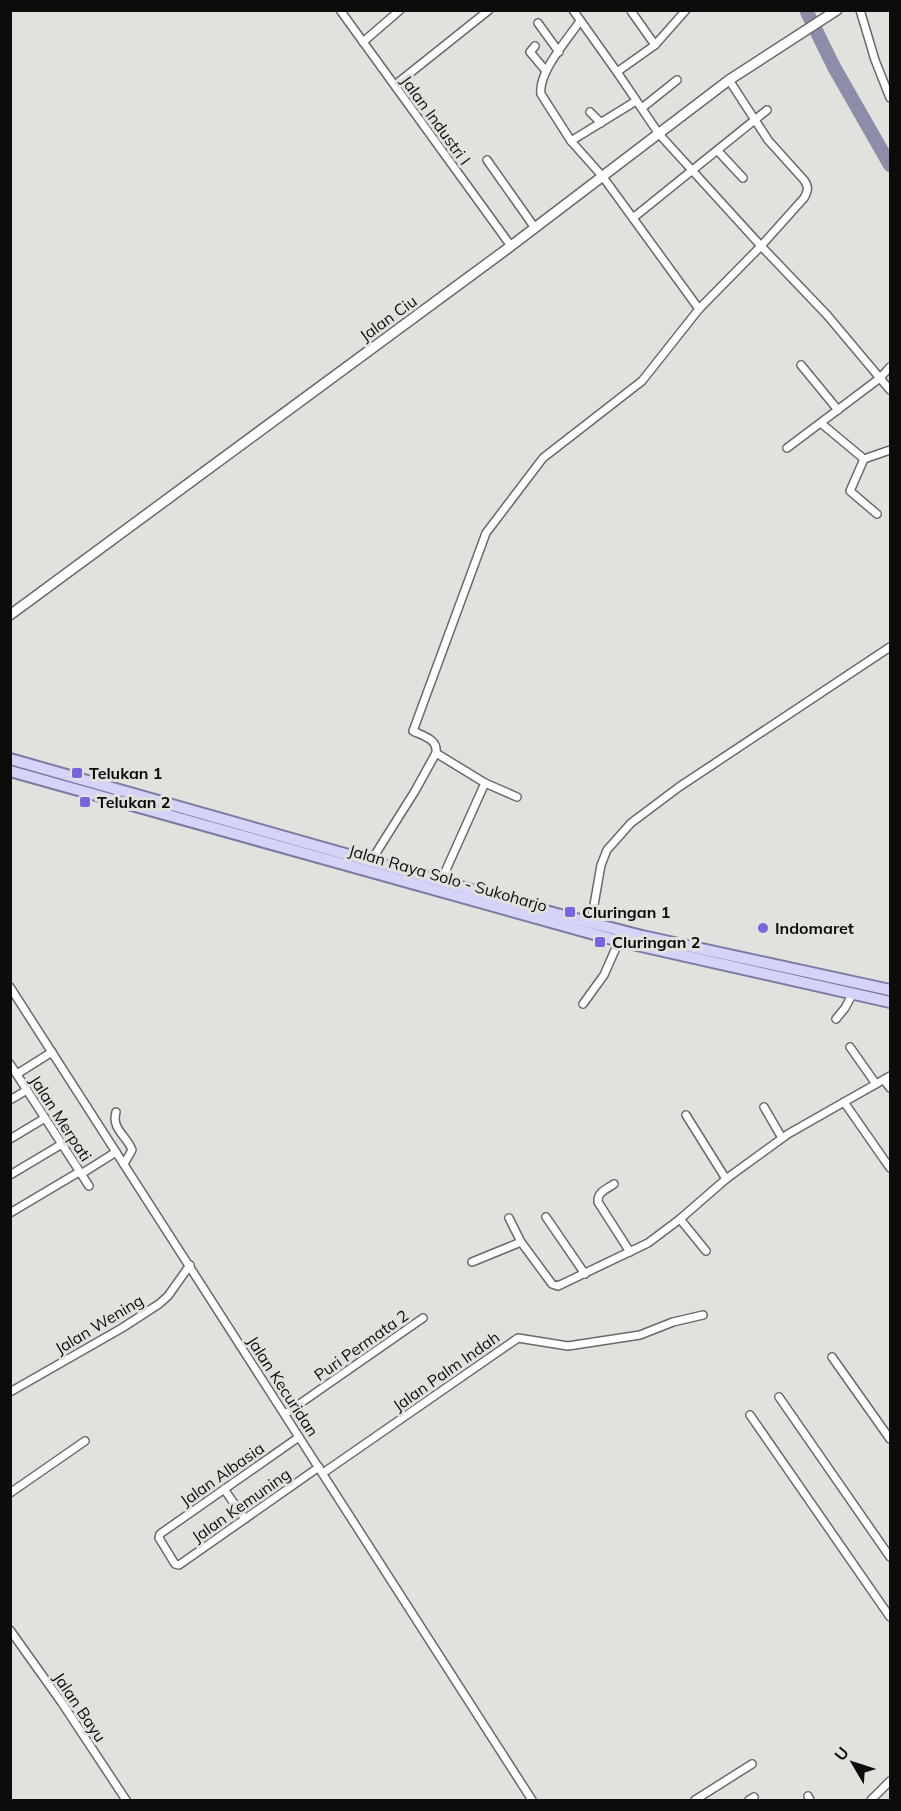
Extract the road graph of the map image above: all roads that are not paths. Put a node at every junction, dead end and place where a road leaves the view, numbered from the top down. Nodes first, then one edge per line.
1 (340, 10) edge
2 (400, 10) edge
3 (489, 10) edge
4 (573, 10) edge
5 (686, 10) edge
6 (860, 10) edge
7 (631, 11) edge
8 (835, 12) edge
9 (580, 21) junction
10 (538, 24) dead end
11 (363, 42) junction
12 (655, 45) junction
13 (535, 46) dead end
14 (559, 52) junction
15 (546, 71) junction
16 (618, 72) junction
17 (677, 80) dead end
18 (729, 80) junction
19 (395, 86) junction
20 (891, 98) edge
21 (636, 101) junction
22 (642, 108) junction
23 (767, 110) dead end
24 (590, 112) dead end
25 (754, 119) junction
26 (601, 123) junction
27 (659, 134) junction
28 (571, 141) junction
29 (718, 151) junction
30 (487, 160) dead end
31 (693, 171) junction
32 (603, 177) junction
33 (743, 178) dead end
34 (633, 218) junction
35 (535, 228) junction
36 (511, 246) junction
37 (761, 246) junction
38 (699, 309) junction
39 (801, 365) dead end
40 (891, 367) edge
41 (880, 378) junction
42 (891, 390) edge
43 (838, 410) junction
44 (822, 424) junction
45 (787, 448) dead end
46 (891, 450) edge
47 (864, 459) junction
48 (877, 514) dead end
49 (10, 615) edge
50 (891, 647) edge
51 (436, 753) junction
52 (10, 759) edge
53 (10, 771) edge
54 (40, 774) junction
55 (96, 783) junction
56 (485, 783) junction
57 (93, 795) junction
58 (517, 797) dead end
59 (370, 861) junction
60 (441, 881) junction
61 (524, 910) junction
62 (552, 918) junction
63 (591, 922) junction
64 (619, 941) junction
65 (10, 987) edge
66 (891, 990) edge
67 (853, 993) junction
68 (891, 1002) edge
69 (583, 1004) dead end
70 (836, 1019) dead end
71 (850, 1047) dead end
72 (52, 1052) junction
73 (10, 1064) edge
74 (16, 1074) junction
75 (887, 1078) edge
76 (876, 1084) junction
77 (891, 1088) edge
78 (27, 1090) junction
79 (10, 1100) edge
80 (844, 1102) junction
81 (765, 1107) dead end
82 (116, 1112) dead end
83 (686, 1115) dead end
84 (45, 1118) junction
85 (782, 1138) junction
86 (10, 1139) edge
87 (62, 1144) junction
88 (116, 1152) junction
89 (124, 1164) junction
90 (891, 1168) edge
91 (80, 1173) junction
92 (10, 1175) edge
93 (726, 1179) junction
94 (614, 1184) dead end
95 (89, 1186) dead end
96 (10, 1213) edge
97 (546, 1217) dead end
98 (509, 1218) dead end
99 (680, 1219) junction
100 (521, 1242) junction
101 (706, 1251) dead end
102 (630, 1252) junction
103 (472, 1262) dead end
104 (190, 1265) junction
105 (585, 1274) junction
106 (703, 1315) dead end
107 (423, 1318) dead end
108 (832, 1357) dead end
109 (10, 1392) edge
110 (779, 1397) dead end
111 (285, 1414) junction
112 (750, 1414) dead end
113 (299, 1437) junction
114 (891, 1439) edge
115 (85, 1441) dead end
116 (321, 1470) junction
117 (224, 1489) junction
118 (10, 1493) edge
119 (245, 1519) junction
120 (891, 1557) edge
121 (179, 1565) joint
122 (891, 1617) edge
123 (10, 1630) edge
124 (752, 1764) dead end
125 (891, 1781) edge
126 (126, 1800) edge
127 (532, 1800) edge
128 (695, 1800) edge
129 (871, 1800) edge

1 - 11 street, Jalan Industri I
2 - 11 street
3 - 19 street
4 - 9 street
5 - 12 street
6 - 20 street
7 - 12 street
8 - 18 street, Jalan Ciu
9 - 14 street
9 - 16 street
10 - 14 street
11 - 19 street, Jalan Industri I
12 - 16 street
13 - 15 street
14 - 15 street
15 - 28 street
16 - 21 street
17 - 22 street
18 - 25 street
18 - 27 street, Jalan Ciu
19 - 36 street, Jalan Industri I
21 - 22 street
21 - 26 street
22 - 27 street
23 - 25 street
24 - 26 street
25 - 29 street
25 - 37 street
26 - 28 street
27 - 31 street
27 - 32 street, Jalan Ciu
28 - 32 street
29 - 31 street
29 - 33 street
30 - 35 street
31 - 34 street
31 - 37 street
32 - 34 street
32 - 35 street, Jalan Ciu
34 - 38 street
35 - 36 street, Jalan Ciu
36 - 49 street, Jalan Ciu
37 - 38 street
37 - 41 street
38 - 51 street
39 - 43 street
40 - 41 street
41 - 42 street
41 - 43 street
43 - 44 street
44 - 45 street
44 - 47 street
46 - 47 street
47 - 48 street
50 - 63 street
51 - 56 street
51 - 59 street
52 - 54 main road
53 - 54 main road
54 - 55 main road, Jalan Raya Solo - Sukoharjo
54 - 57 main road, Jalan Raya Solo - Sukoharjo
55 - 57 main road
55 - 59 main road, Jalan Raya Solo - Sukoharjo
56 - 58 street
56 - 60 street
57 - 61 main road, Jalan Raya Solo - Sukoharjo
59 - 60 main road, Jalan Raya Solo - Sukoharjo
60 - 61 main road, Jalan Raya Solo - Sukoharjo
61 - 62 main road, Jalan Raya Solo - Sukoharjo
62 - 63 main road, Jalan Raya Solo - Sukoharjo
62 - 64 main road, Jalan Raya Solo - Sukoharjo
63 - 66 main road, Jalan Raya Solo - Sukoharjo
64 - 67 main road, Jalan Raya Solo - Sukoharjo
64 - 69 street
65 - 72 street, Jalan Kecuridan
67 - 68 main road, Jalan Raya Solo - Sukoharjo
67 - 70 street
71 - 76 street
72 - 74 street
72 - 88 street, Jalan Kecuridan
73 - 74 street, Jalan Merpati
74 - 78 street, Jalan Merpati
75 - 76 street
75 - 77 street
76 - 80 street
78 - 79 street
78 - 84 street, Jalan Merpati
80 - 85 street
80 - 90 street
81 - 85 street
82 - 89 street
83 - 93 street
84 - 86 street
84 - 87 street, Jalan Merpati
85 - 93 street
87 - 91 street, Jalan Merpati
87 - 92 street
88 - 89 street, Jalan Kecuridan
88 - 91 street
89 - 104 street, Jalan Kecuridan
91 - 95 street, Jalan Merpati
91 - 96 street
93 - 99 street
94 - 102 street
97 - 105 street
98 - 100 street
99 - 101 street
99 - 102 street
100 - 103 street
100 - 105 street
102 - 105 street
104 - 109 street, Jalan Wening
104 - 111 street, Jalan Kecuridan
106 - 116 street, Jalan Palm Indah
107 - 111 street, Puri Permata 2
108 - 114 street
110 - 120 street
111 - 113 street, Jalan Kecuridan
112 - 122 street
113 - 116 street, Jalan Kecuridan
113 - 117 street, Jalan Albasia
115 - 118 street
116 - 119 street, Jalan Kemuning
116 - 127 street, Jalan Kecuridan
117 - 119 street
117 - 121 street, Jalan Albasia
119 - 121 street, Jalan Kemuning
123 - 126 street, Jalan Bayu
124 - 128 street
125 - 129 street

